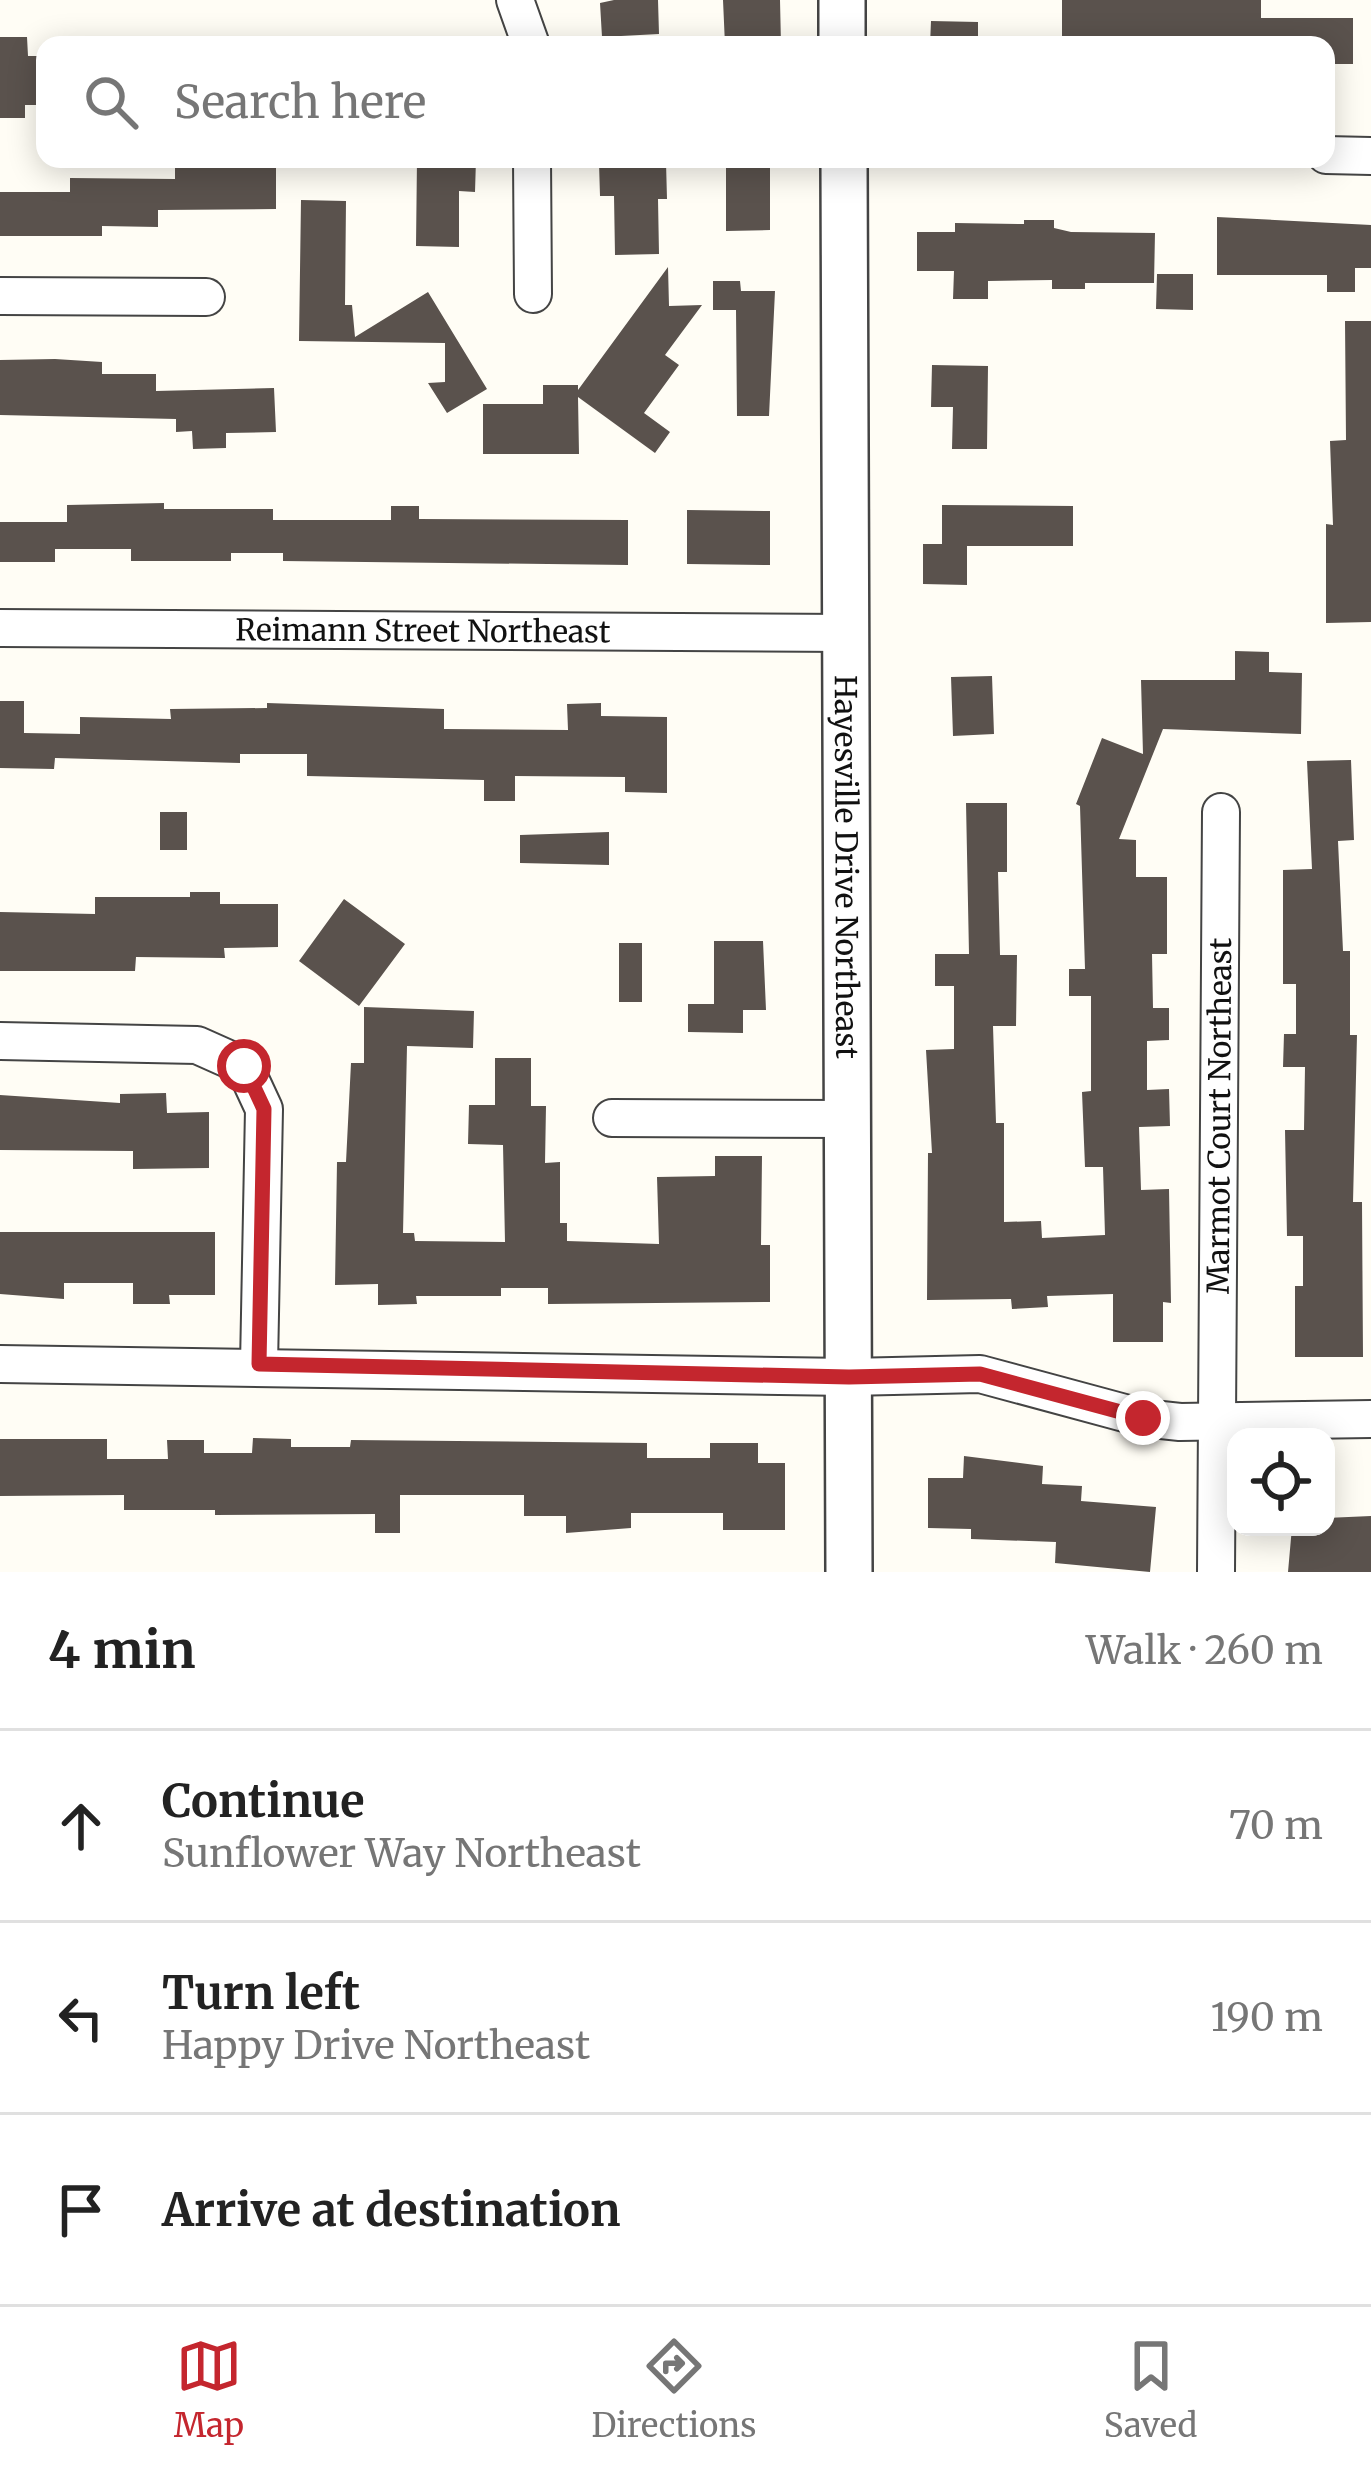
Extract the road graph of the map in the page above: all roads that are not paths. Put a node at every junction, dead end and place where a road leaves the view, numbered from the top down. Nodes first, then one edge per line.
1 (514, 0) edge
2 (842, 0) edge
3 (528, 36) edge
4 (842, 36) edge
5 (1335, 155) edge
6 (1371, 156) edge
7 (532, 168) edge
8 (844, 168) edge
9 (533, 294) dead end
10 (0, 296) edge
11 (206, 297) dead end
12 (0, 628) edge
13 (848, 634) junction
14 (1221, 812) dead end
15 (0, 1041) edge
16 (612, 1118) dead end
17 (849, 1119) junction
18 (0, 1364) edge
19 (259, 1364) junction
20 (849, 1377) junction
21 (1371, 1419) edge
22 (1220, 1421) junction
23 (848, 1572) edge
24 (1216, 1572) edge

1 - 3 street
2 - 4 street
5 - 6 street
7 - 9 street
8 - 13 street, Hayesville Drive Northeast
10 - 11 street
12 - 13 street, Reimann Street Northeast
13 - 17 street, Hayesville Drive Northeast
14 - 22 street, Marmot Court Northeast
15 - 19 street
16 - 17 street
17 - 20 street, Hayesville Drive Northeast
18 - 19 street
19 - 20 street
20 - 22 street
20 - 23 street, Hayesville Drive Northeast
21 - 22 street
22 - 24 street, Marmot Court Northeast

